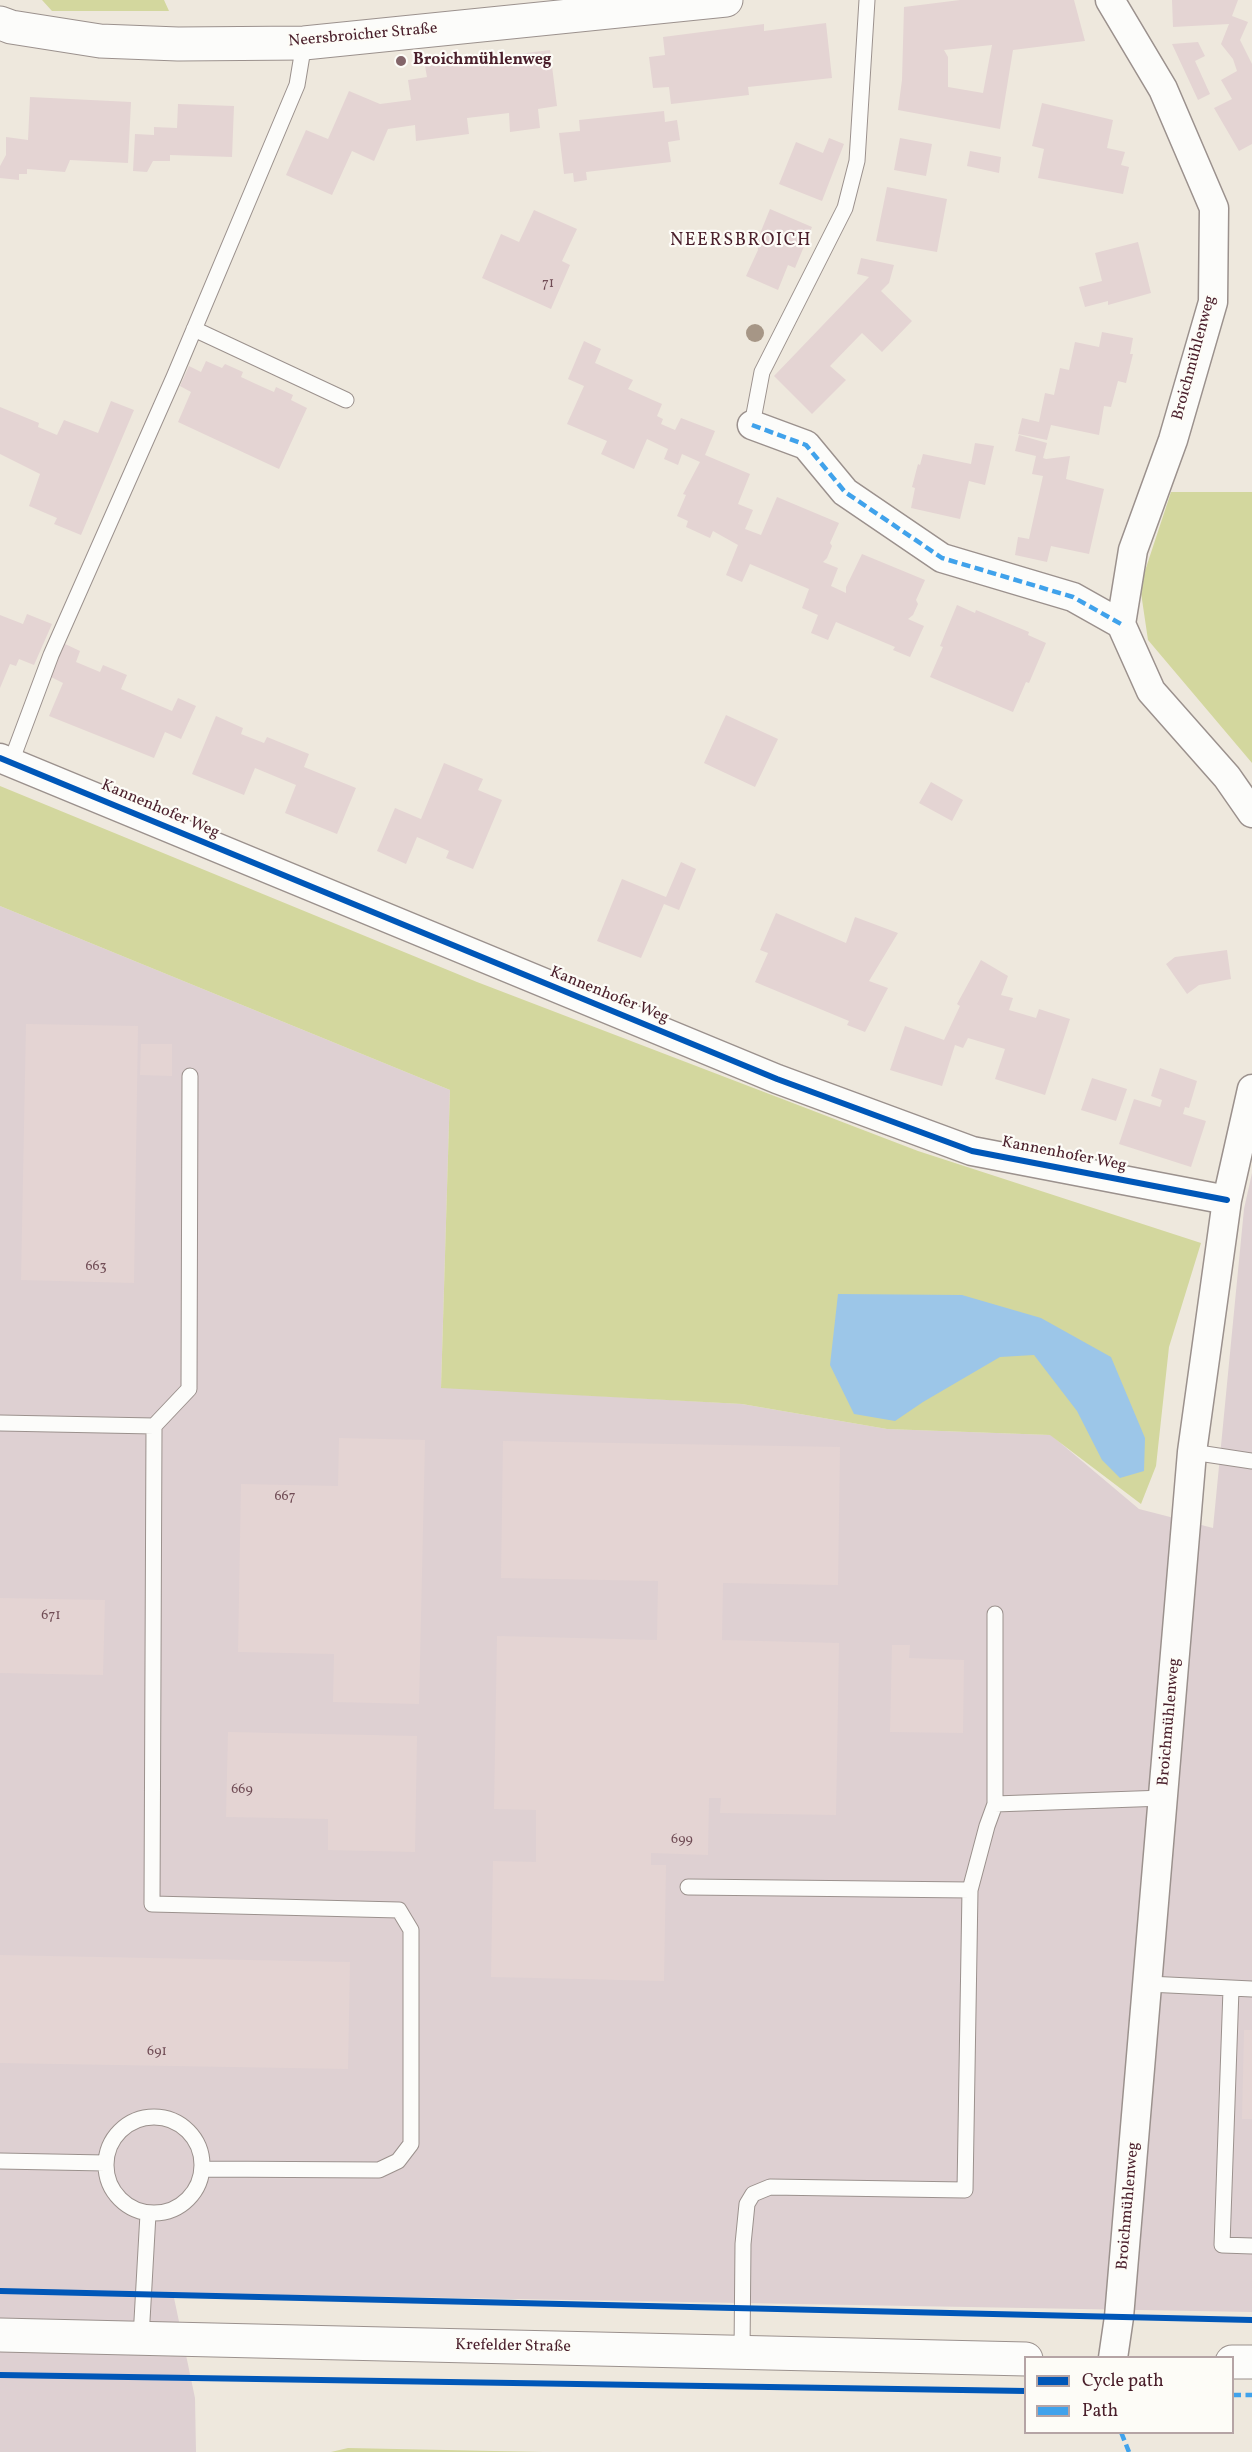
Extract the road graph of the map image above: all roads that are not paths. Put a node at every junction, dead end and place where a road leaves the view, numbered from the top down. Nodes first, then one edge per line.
1 (726, 0) edge
2 (867, 0) edge
3 (1110, 0) edge
4 (0, 23) edge
5 (304, 43) junction
6 (194, 329) junction
7 (346, 400) dead end
8 (752, 425) joint
9 (1121, 624) junction
10 (5, 760) edge
11 (1252, 813) edge
12 (190, 1076) dead end
13 (1252, 1089) edge
14 (1227, 1200) junction
15 (0, 1423) edge
16 (154, 1426) junction
17 (1192, 1452) junction
18 (1252, 1461) edge
19 (995, 1614) dead end
20 (1164, 1798) junction
21 (995, 1804) junction
22 (688, 1887) dead end
23 (970, 1890) junction
24 (1148, 1984) junction
25 (1231, 1989) junction
26 (1252, 1989) edge
27 (0, 2161) edge
28 (105, 2163) junction
29 (202, 2169) junction
30 (148, 2214) junction
31 (1252, 2246) edge
32 (0, 2335) edge
33 (141, 2338) junction
34 (742, 2352) junction
35 (1113, 2356) edge
36 (1024, 2359) edge
37 (1234, 2362) edge
38 (1252, 2362) edge

1 - 5 street, Neersbroicher Straße
2 - 8 lane
3 - 9 street, Broichmühlenweg
4 - 5 street, Neersbroicher Straße
5 - 6 lane
6 - 7 lane
6 - 10 lane
8 - 9 street
9 - 11 street
10 - 14 street, Kannenhofer Weg
12 - 16 lane
13 - 14 street, Broichmühlenweg
14 - 17 street, Broichmühlenweg
15 - 16 lane
16 - 29 lane
17 - 18 lane
17 - 20 street, Broichmühlenweg
19 - 21 lane
20 - 21 lane
20 - 24 street, Broichmühlenweg
21 - 23 lane
22 - 23 lane
23 - 34 lane
24 - 25 lane
24 - 35 street, Broichmühlenweg
25 - 26 lane
25 - 31 lane
27 - 28 lane
28 - 29 lane
28 - 30 lane
29 - 30 lane
30 - 33 lane
32 - 33 street, Krefelder Straße
33 - 34 street, Krefelder Straße
34 - 36 street, Krefelder Straße
37 - 38 street

